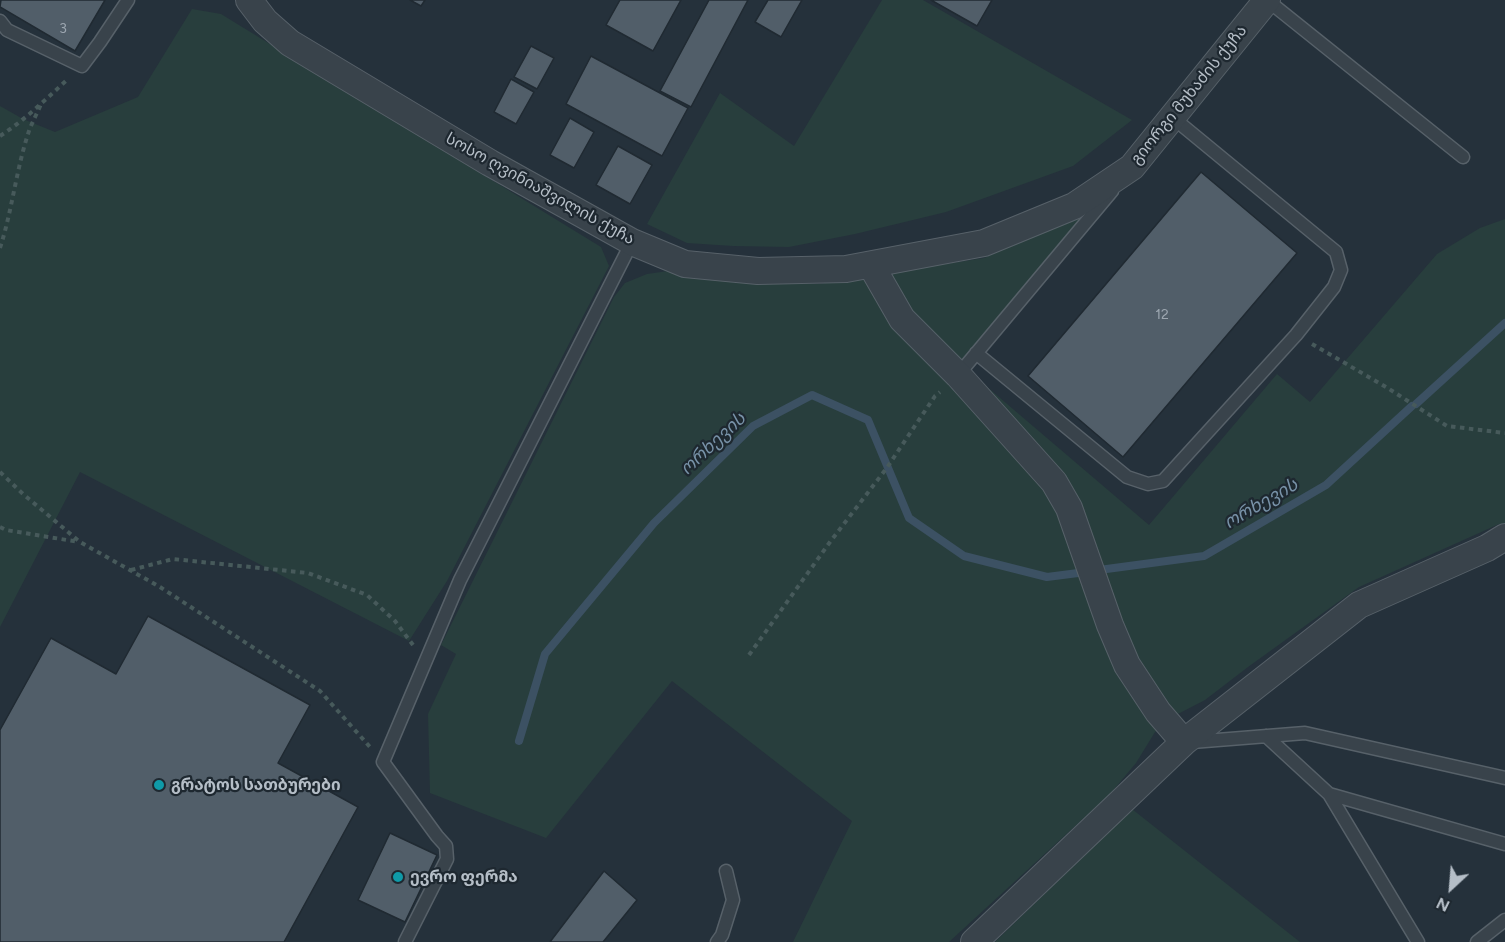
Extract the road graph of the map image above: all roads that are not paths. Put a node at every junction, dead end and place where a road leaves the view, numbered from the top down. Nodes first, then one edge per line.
1 (128, 0) edge
2 (249, 0) edge
3 (1267, 0) edge
4 (0, 21) edge
5 (1172, 117) junction
6 (1463, 157) dead end
7 (1132, 167) junction
8 (632, 242) junction
9 (871, 265) junction
10 (976, 353) junction
11 (958, 375) junction
12 (1505, 537) edge
13 (1266, 736) junction
14 (1184, 742) junction
15 (1505, 778) edge
16 (1329, 794) junction
17 (1505, 844) edge
18 (726, 871) dead end
19 (1505, 920) edge
20 (405, 942) edge
21 (717, 942) edge
22 (974, 942) edge
23 (1418, 942) edge
24 (1477, 942) edge

1 - 4 lane
2 - 8 street, სოსო ღვინიაშვილის ქუჩა
3 - 5 street, გიორგი მუხაძის ქუჩა
3 - 6 lane
5 - 7 street, გიორგი მუხაძის ქუჩა
5 - 10 lane
7 - 9 street, გიორგი მუხაძის ქუჩა
7 - 10 lane
8 - 9 street, სოსო ღვინიაშვილის ქუჩა
8 - 20 lane
9 - 11 street
10 - 11 lane
11 - 14 street
12 - 14 street
13 - 14 lane
13 - 15 lane
13 - 16 lane
14 - 22 street
16 - 17 lane
16 - 23 lane
18 - 21 lane
19 - 24 lane

